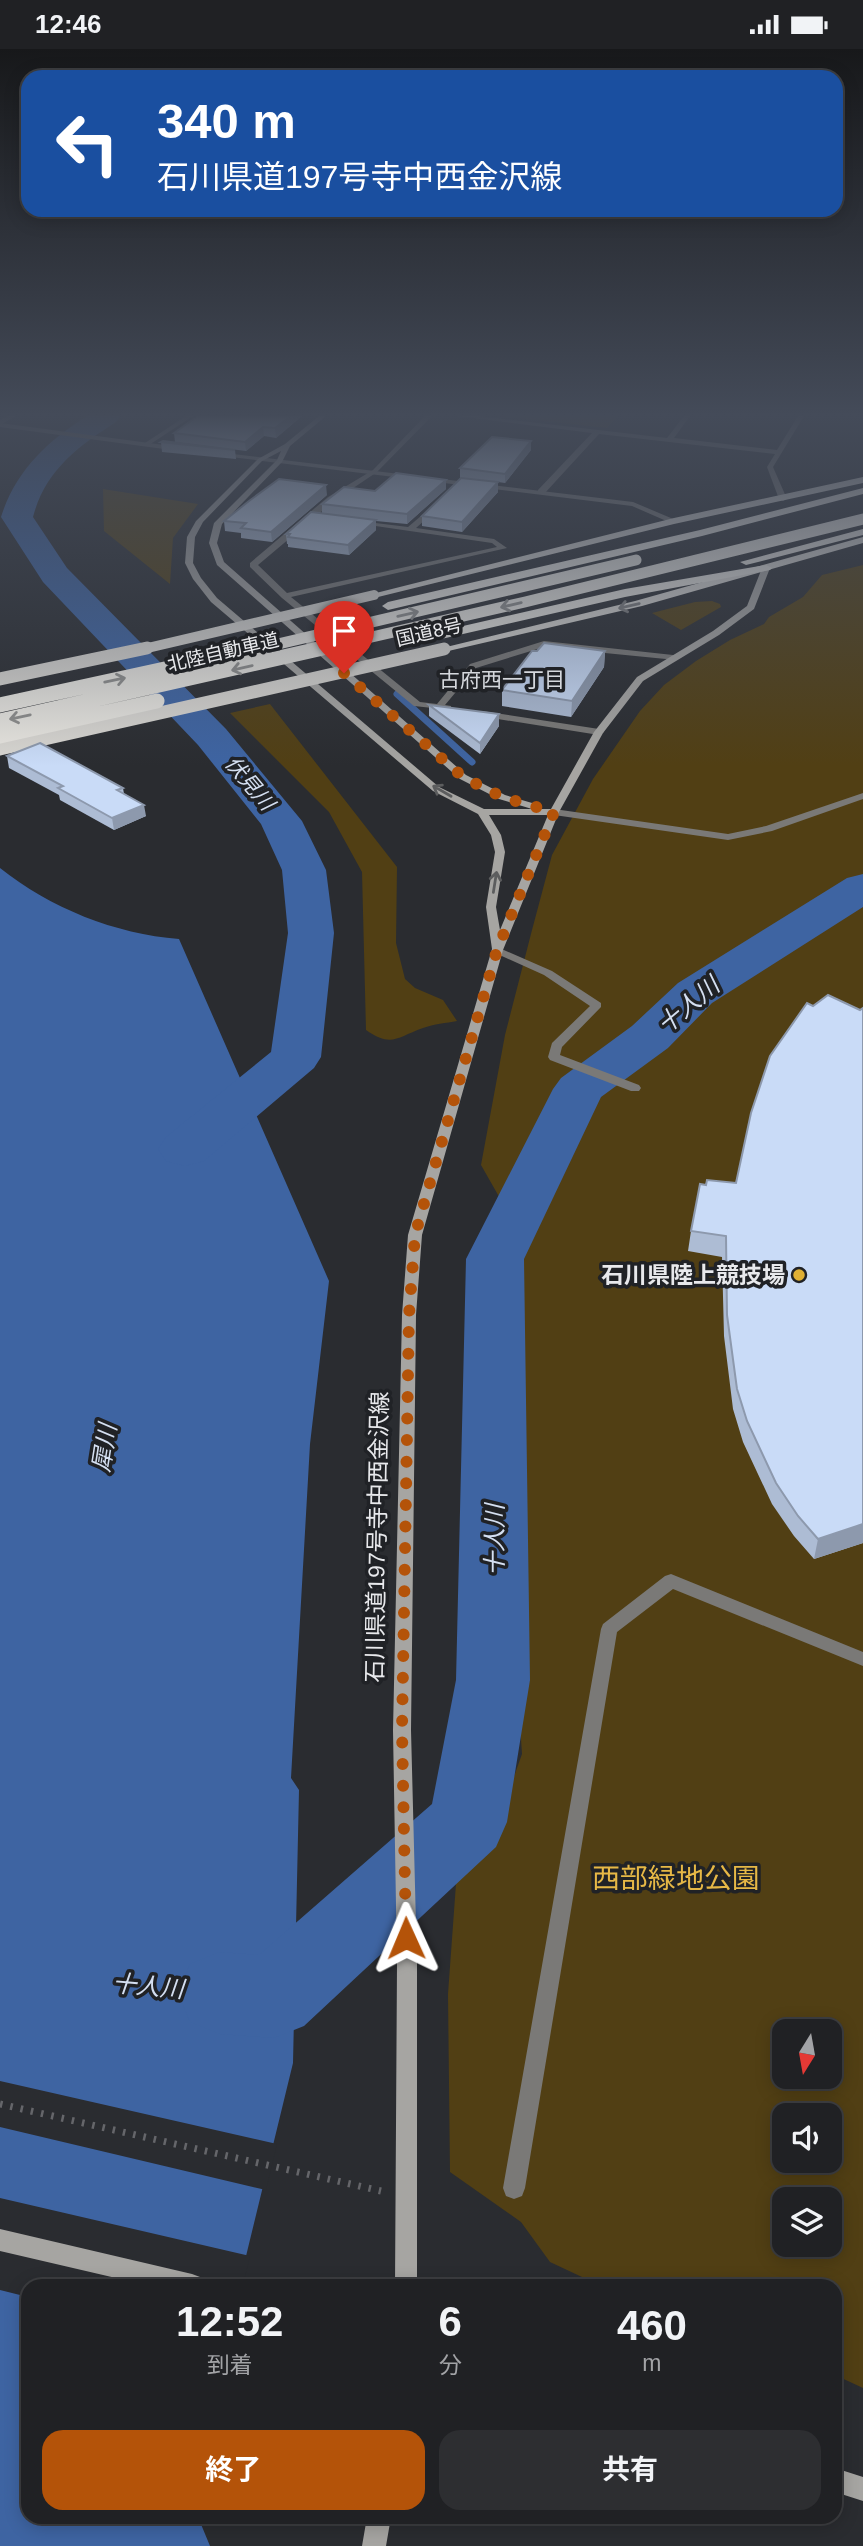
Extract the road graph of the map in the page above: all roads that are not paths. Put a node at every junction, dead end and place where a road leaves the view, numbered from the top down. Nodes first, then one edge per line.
1 (194, 533) edge
2 (216, 533) edge
3 (291, 533) edge
4 (435, 533) edge
5 (627, 533) edge
6 (670, 533) edge
7 (708, 533) edge
8 (746, 533) edge
9 (808, 533) edge
10 (861, 533) edge
11 (863, 540) edge
12 (635, 547) junction
13 (863, 547) edge
14 (810, 557) junction
15 (766, 568) junction
16 (625, 593) junction
17 (285, 596) junction
18 (673, 658) junction
19 (0, 679) edge
20 (0, 692) edge
21 (0, 705) edge
22 (439, 707) junction
23 (453, 709) edge
24 (466, 711) edge
25 (0, 721) edge
26 (599, 732) junction
27 (0, 736) edge
28 (0, 748) edge
29 (863, 796) edge
30 (482, 812) junction
31 (554, 812) junction
32 (497, 950) junction
33 (635, 1088) dead end
34 (863, 1659) edge
35 (514, 2188) dead end
36 (0, 2240) edge
37 (166, 2279) edge
38 (407, 2279) edge
39 (842, 2482) edge
40 (863, 2489) edge
41 (378, 2524) edge
42 (374, 2546) edge

30 -> 1 main road
2 - 31 main road
3 - 17 street
4 - 17 street
5 - 19 highway, bridge
6 - 12 highway
7 - 12 highway
21 -> 8 highway, 北陸自動車道, bridge
9 -> 25 highway, 北陸自動車道, bridge
10 - 16 highway
11 - 14 highway, 国道8号
12 - 20 highway
13 - 14 highway
14 - 15 highway, 国道8号
15 - 16 highway
15 - 18 main road, 石川県道197号寺中西金沢線
15 -> 28 highway, 国道8号, bridge
16 - 27 highway, bridge
17 - 22 street
18 - 22 street
18 - 26 main road, 石川県道197号寺中西金沢線
22 - 23 street
24 - 26 street
26 - 31 main road, 石川県道197号寺中西金沢線
29 - 31 street
30 - 31 main road
32 -> 30 main road
31 - 32 main road, 石川県道197号寺中西金沢線
32 - 33 street
32 - 38 main road, 石川県道197号寺中西金沢線
34 - 35 street
36 - 37 main road
39 - 40 main road
41 - 42 main road

